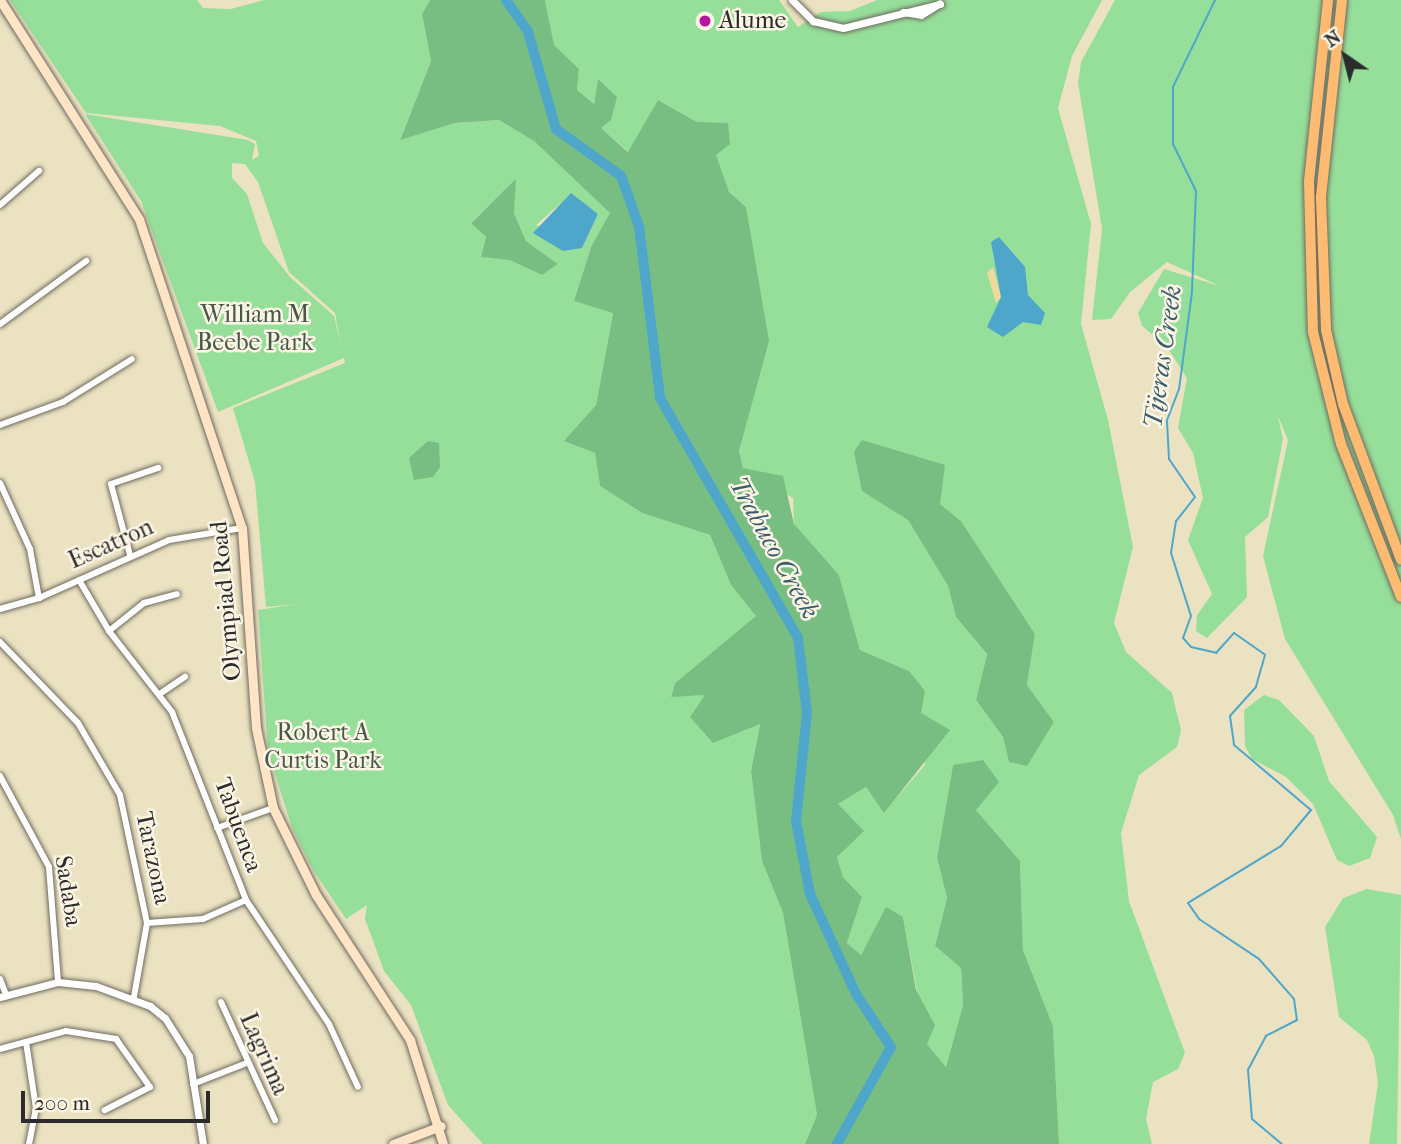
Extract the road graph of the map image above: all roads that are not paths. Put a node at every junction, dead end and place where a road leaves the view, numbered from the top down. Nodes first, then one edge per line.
1 (0, 0) edge
2 (792, 0) edge
3 (1328, 0) edge
4 (1342, 0) edge
5 (942, 2) edge
6 (39, 171) dead end
7 (0, 205) edge
8 (86, 261) dead end
9 (0, 324) edge
10 (132, 359) dead end
11 (0, 425) edge
12 (158, 468) dead end
13 (0, 483) edge
14 (242, 528) junction
15 (130, 555) junction
16 (1401, 560) edge
17 (79, 580) junction
18 (177, 594) dead end
19 (1401, 597) edge
20 (39, 598) junction
21 (0, 609) edge
22 (108, 631) junction
23 (0, 642) edge
24 (186, 677) dead end
25 (161, 693) junction
26 (0, 776) edge
27 (273, 808) junction
28 (217, 828) junction
29 (246, 900) junction
30 (147, 923) junction
31 (0, 979) edge
32 (58, 982) junction
33 (3, 996) edge
34 (134, 997) junction
35 (220, 1002) dead end
36 (26, 1042) junction
37 (0, 1049) edge
38 (244, 1064) junction
39 (193, 1084) junction
40 (358, 1087) dead end
41 (105, 1110) dead end
42 (275, 1121) dead end
43 (441, 1126) junction
44 (29, 1144) edge
45 (203, 1144) edge
46 (393, 1144) edge
47 (443, 1144) edge

1 - 14 main road, Olympiad Road
2 - 5 street
3 - 19 main road
4 - 16 main road
6 - 7 street
8 - 9 street
10 - 11 street
12 - 15 street
13 - 20 street
14 - 15 street, Escatron
14 - 27 main road, Olympiad Road
15 - 17 street, Escatron
17 - 20 street, Escatron
17 - 22 street, Tabuenca
18 - 22 street
20 - 21 street, Escatron
22 - 25 street, Tabuenca
23 - 30 street, Tarazona
24 - 25 street
25 - 28 street, Tabuenca
26 - 32 street, Sadaba
27 - 28 street
27 - 43 main road, Olympiad Road
28 - 29 street, Tabuenca
29 - 30 street
29 - 40 street, Tabuenca
30 - 34 street, Tarazona
31 - 33 street
32 - 33 street
32 - 34 street
34 - 39 street
35 - 38 street, Lagrima
36 - 37 street
36 - 41 street
36 - 44 street
38 - 39 street
38 - 42 street, Lagrima
39 - 45 street
43 - 46 main road
43 - 47 main road, Olympiad Road

